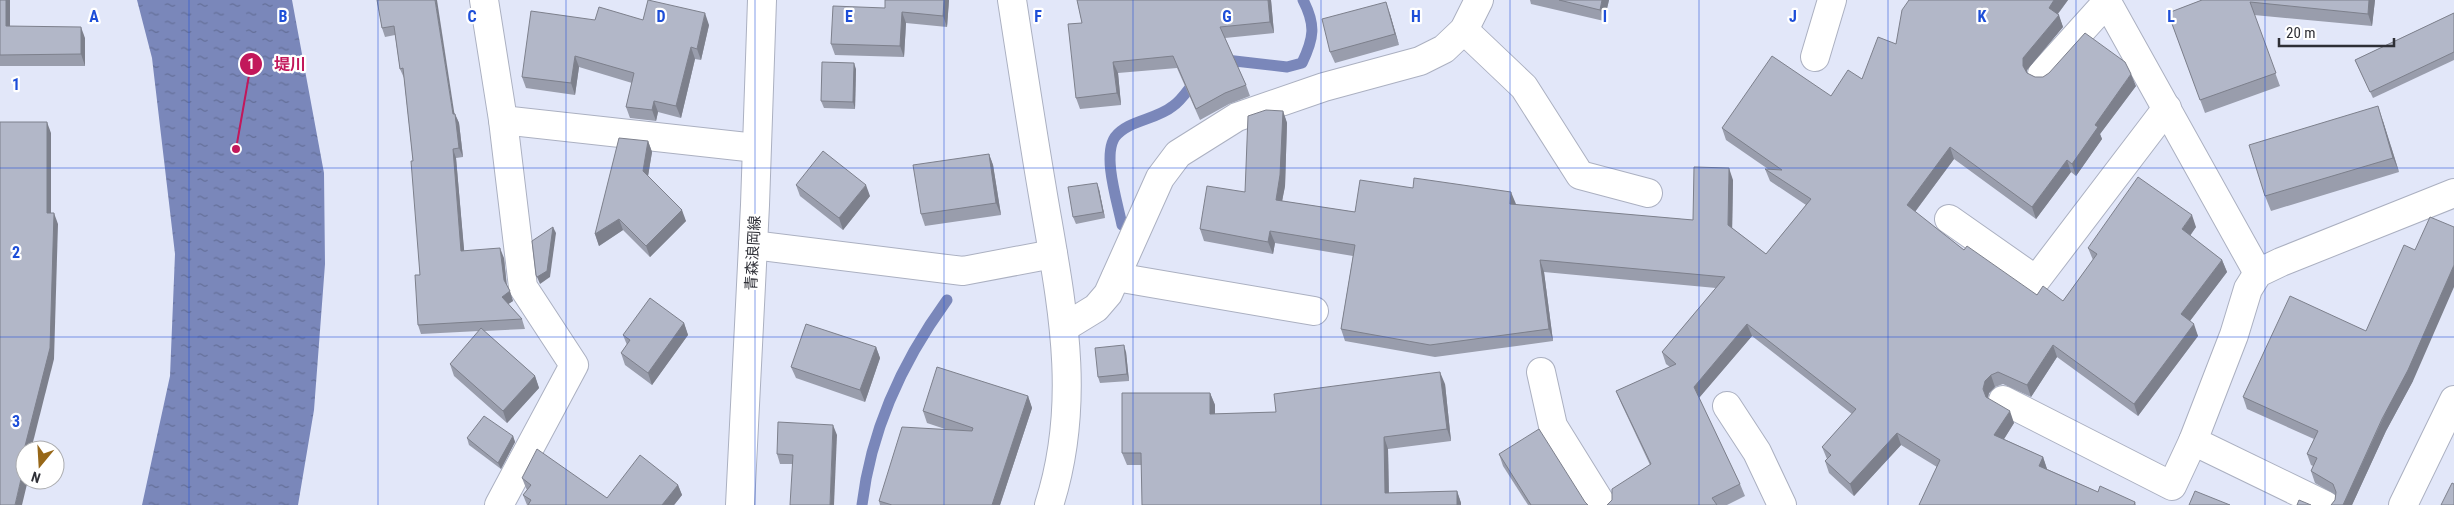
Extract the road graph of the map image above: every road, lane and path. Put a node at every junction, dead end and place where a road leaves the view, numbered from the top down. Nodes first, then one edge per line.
1 (484, 0) edge
2 (762, 0) edge
3 (1012, 0) edge
4 (1479, 0) edge
5 (1832, 0) edge
6 (2106, 1) edge
7 (1464, 30) junction
8 (1815, 57) dead end
9 (2042, 74) dead end
10 (2168, 108) junction
11 (503, 120) junction
12 (756, 148) junction
13 (2454, 192) edge
14 (1648, 193) dead end
15 (1949, 219) dead end
16 (753, 245) junction
17 (1053, 254) junction
18 (2258, 273) junction
19 (1116, 278) junction
20 (1314, 311) dead end
21 (1065, 327) junction
22 (1541, 372) dead end
23 (2004, 400) dead end
24 (2454, 400) edge
25 (1727, 406) dead end
26 (2193, 441) junction
27 (498, 505) edge
28 (740, 505) edge
29 (1049, 505) edge
30 (1602, 505) edge
31 (1782, 505) edge
32 (2325, 505) edge
33 (2403, 505) edge

1 - 11 street
2 - 12 street, 青森浪岡線
3 - 17 street
4 - 7 street
5 - 8 street
6 - 9 street
6 - 10 street
7 - 14 street
7 - 19 street
10 - 15 street
10 - 18 street
11 - 12 street
11 - 27 street
12 - 16 street, 青森浪岡線
13 - 18 street
16 - 17 street
16 - 28 street, 青森浪岡線
17 - 21 street
18 - 26 street
19 - 20 street
19 - 21 street
21 - 29 street
22 - 30 street
23 - 26 street
24 - 33 street
25 - 31 street
26 - 32 street

